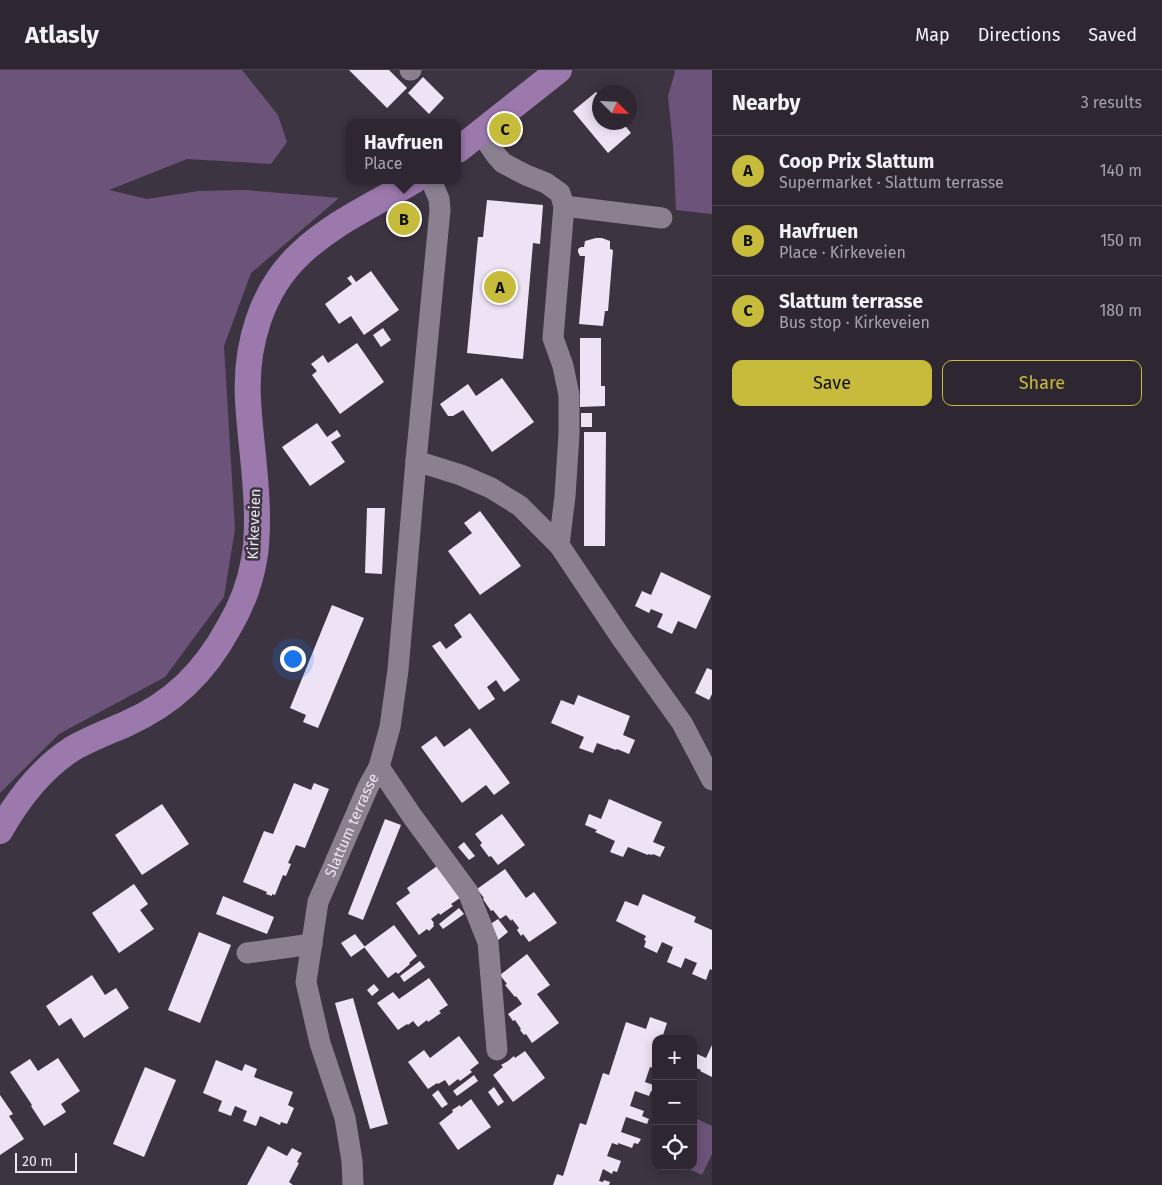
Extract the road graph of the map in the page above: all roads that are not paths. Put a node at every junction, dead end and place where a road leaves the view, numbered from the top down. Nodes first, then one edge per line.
1 (559, 70) edge
2 (480, 132) junction
3 (461, 148) edge
4 (408, 184) edge
5 (433, 184) edge
6 (564, 206) junction
7 (662, 218) dead end
8 (416, 461) junction
9 (559, 545) junction
10 (379, 767) junction
11 (712, 780) edge
12 (0, 831) edge
13 (312, 944) junction
14 (247, 953) dead end
15 (496, 1050) dead end
16 (353, 1185) edge

1 - 2 main road
2 - 3 main road
2 - 6 street
4 - 12 main road, Kirkeveien
5 - 8 street, Slattum terrasse
6 - 7 street
6 - 9 street
8 - 9 street
8 - 10 street, Slattum terrasse
9 - 11 street
10 - 13 street, Slattum terrasse
10 - 15 street
13 - 14 street
13 - 16 street, Slattum terrasse

